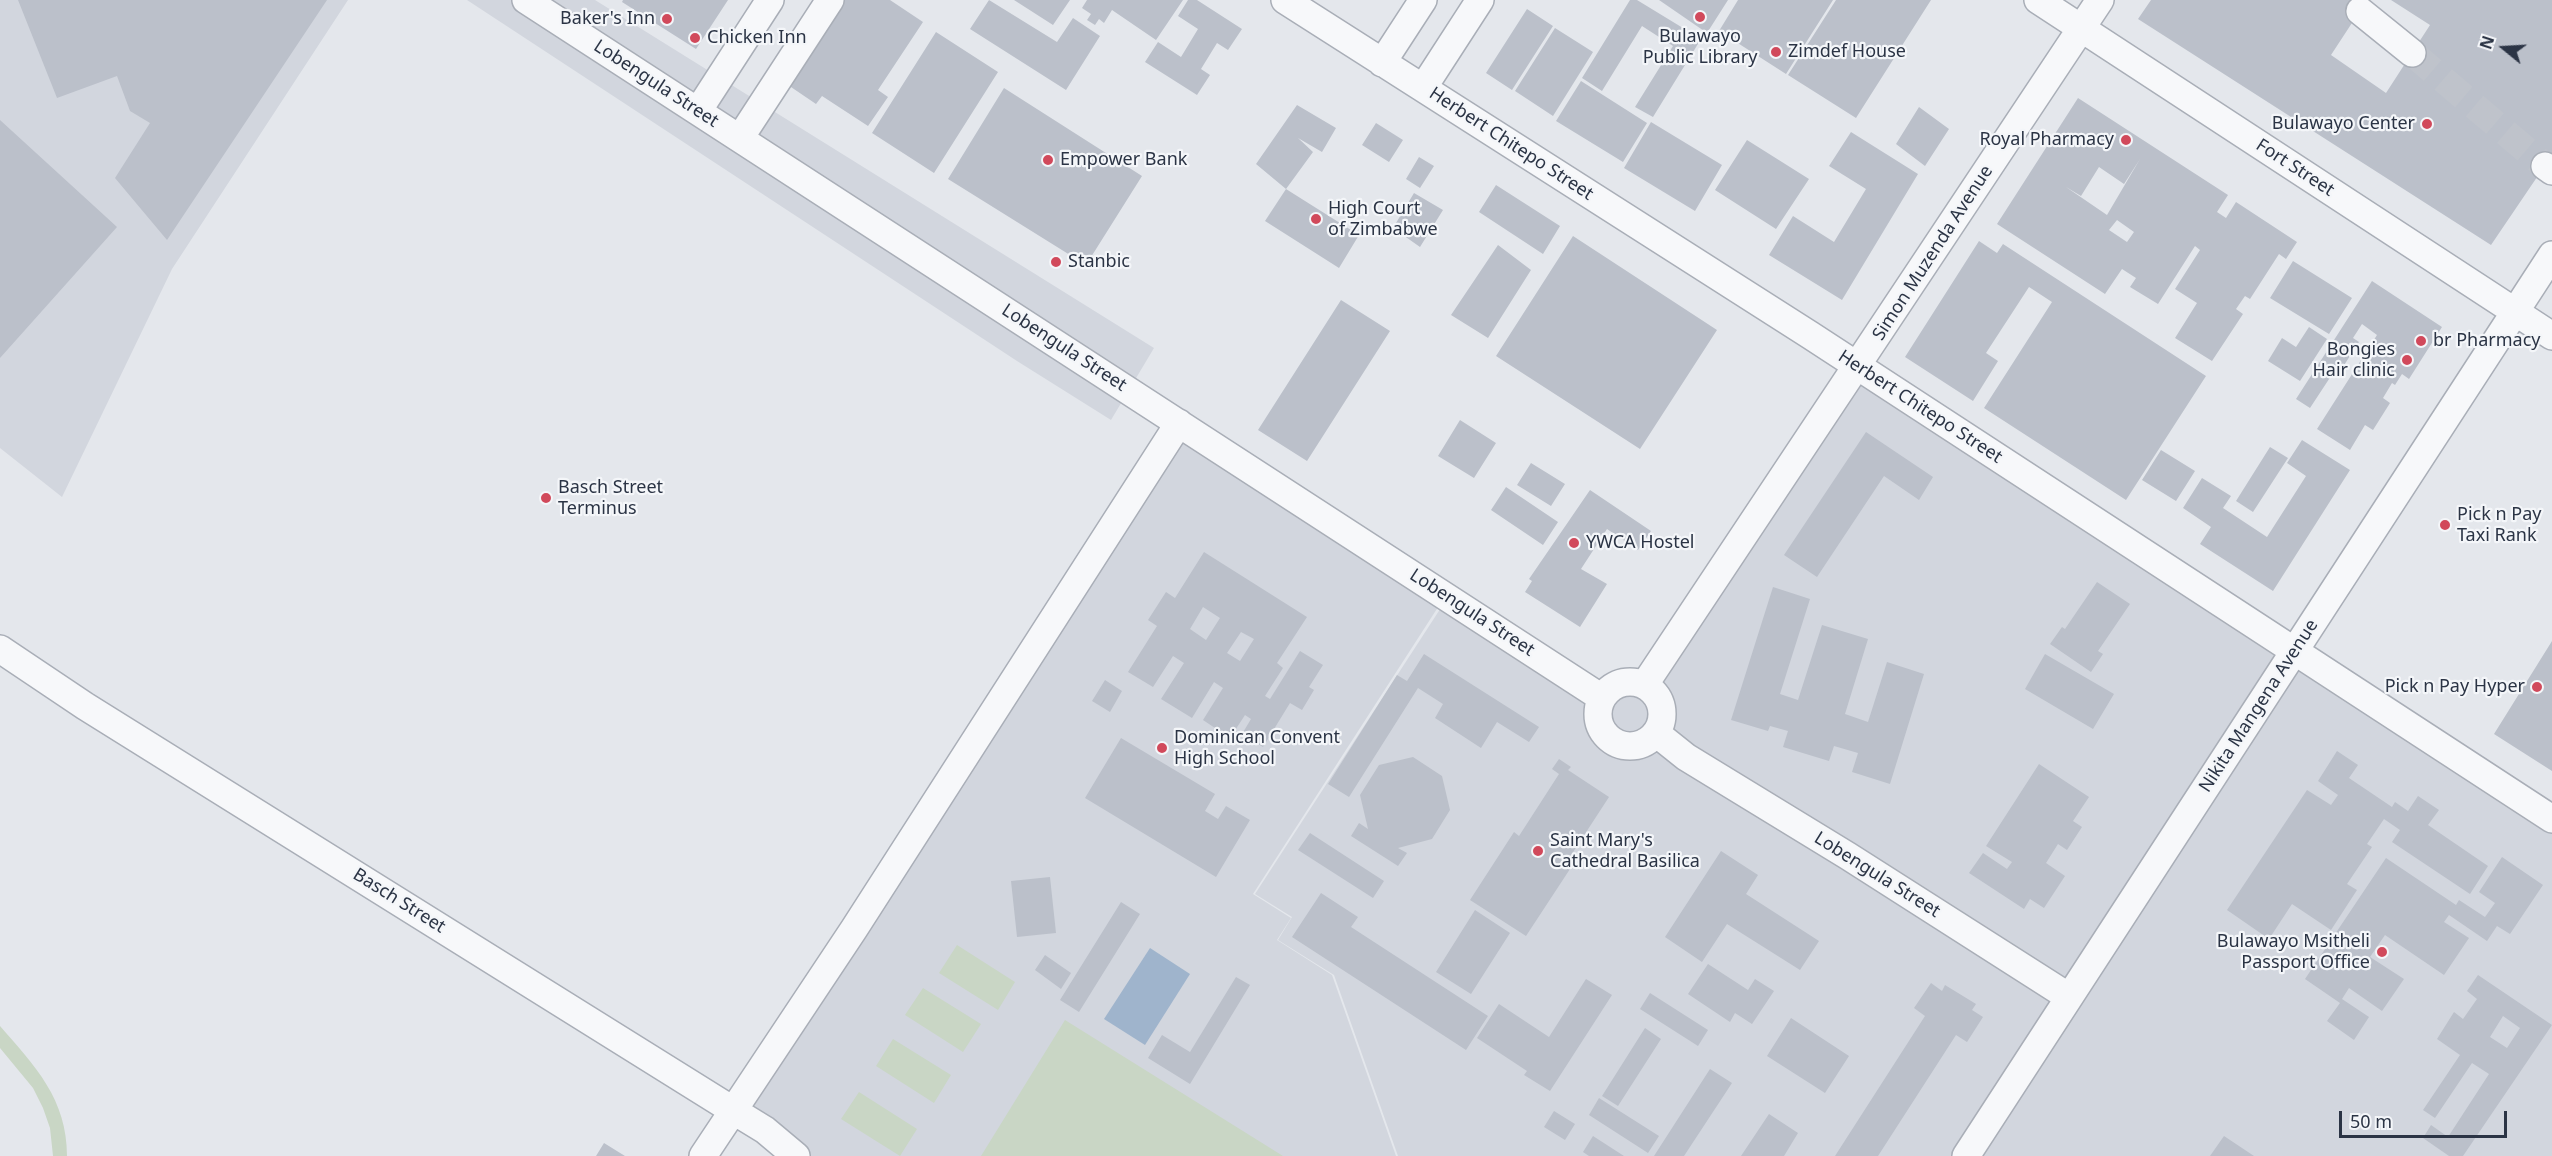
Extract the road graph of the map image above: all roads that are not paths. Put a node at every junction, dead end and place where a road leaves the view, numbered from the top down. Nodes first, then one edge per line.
1 (526, 0) edge
2 (770, 0) edge
3 (830, 0) edge
4 (1285, 0) edge
5 (1423, 0) edge
6 (1480, 0) edge
7 (2038, 0) edge
8 (2100, 0) edge
9 (2360, 11) dead end
10 (2082, 28) junction
11 (2412, 53) tunnel mouth
12 (1382, 63) junction
13 (1423, 88) junction
14 (698, 111) junction
15 (740, 138) junction
16 (2552, 255) edge
17 (2515, 312) junction
18 (2552, 336) edge
19 (1858, 366) junction
20 (1179, 423) junction
21 (0, 649) edge
22 (2294, 651) junction
23 (1645, 684) junction
24 (1602, 698) junction
25 (1656, 733) junction
26 (2552, 819) edge
27 (2069, 997) junction
28 (734, 1111) junction
29 (703, 1156) edge
30 (796, 1156) edge
31 (1966, 1156) edge

1 - 14 street, Lobengula Street
2 - 14 street
3 - 15 street
4 - 12 street, Herbert Chitepo Street
5 - 12 street
6 - 13 street
7 - 10 street, Fort Street
8 - 10 street, Simon Muzenda Avenue
9 - 11 street
10 - 17 street, Fort Street
10 - 19 street, Simon Muzenda Avenue
12 - 13 street, Herbert Chitepo Street
13 - 19 street, Herbert Chitepo Street
14 - 15 street, Lobengula Street
15 - 20 street, Lobengula Street
16 - 17 street, Nikita Mangena Avenue
17 - 18 street, Fort Street
17 - 22 street, Nikita Mangena Avenue
19 - 22 street, Herbert Chitepo Street
19 - 23 street, Simon Muzenda Avenue
20 - 24 street, Lobengula Street
20 - 28 street
21 - 28 street, Basch Street
22 - 26 street, Herbert Chitepo Street
22 - 27 street, Nikita Mangena Avenue
23 - 24 street
23 - 25 street
24 - 25 street
25 - 27 street, Lobengula Street
27 - 31 street, Nikita Mangena Avenue
28 - 29 street
28 - 30 street, Basch Street

